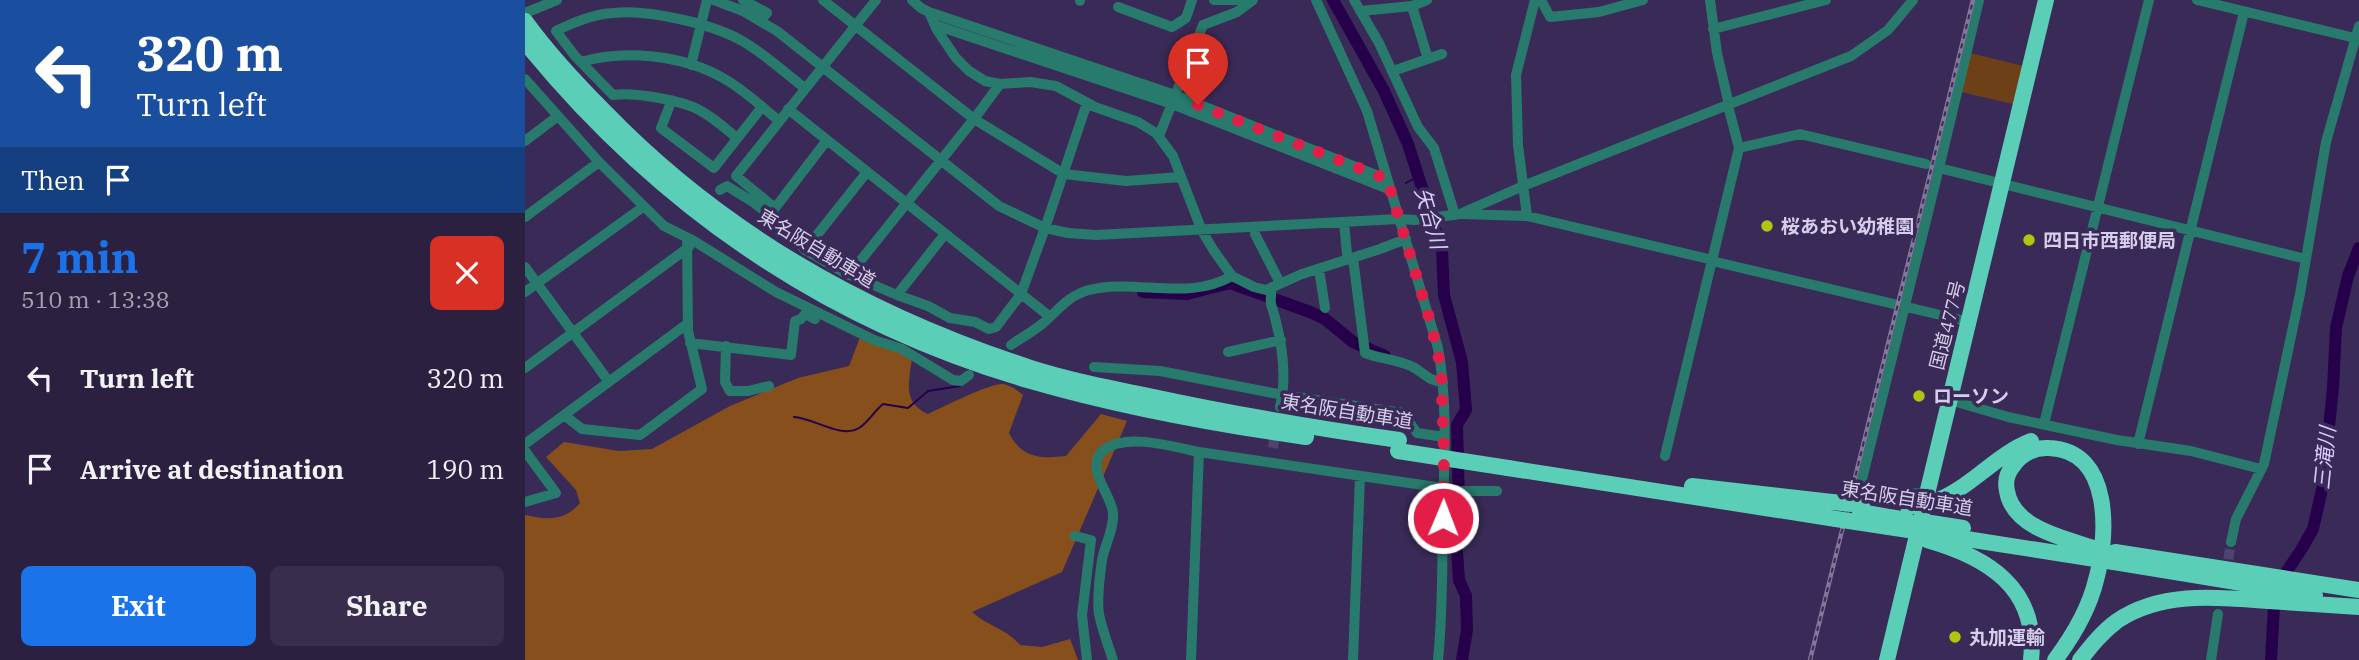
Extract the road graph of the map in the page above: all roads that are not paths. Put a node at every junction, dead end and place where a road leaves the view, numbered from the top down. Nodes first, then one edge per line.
1 (557, 0) edge
2 (707, 0) edge
3 (714, 0) edge
4 (743, 0) edge
5 (823, 0) edge
6 (876, 0) edge
7 (912, 0) edge
8 (1133, 0) edge
9 (1192, 0) edge
10 (1214, 0) edge
11 (1253, 0) edge
12 (1266, 0) edge
13 (1316, 0) edge
14 (1355, 0) edge
15 (1427, 0) edge
16 (1535, 0) edge
17 (1541, 0) edge
18 (1643, 0) edge
19 (1710, 0) edge
20 (1824, 0) edge
21 (1913, 0) edge
22 (1979, 0) edge
23 (2046, 0) edge
24 (2149, 0) edge
25 (2197, 0) edge
26 (536, 4) edge
27 (1412, 6) junction
28 (2242, 7) edge
29 (1361, 11) junction
30 (929, 12) junction
31 (525, 13) edge
32 (525, 20) edge
33 (761, 20) junction
34 (701, 24) junction
35 (935, 25) junction
36 (855, 26) junction
37 (2359, 26) edge
38 (1713, 29) junction
39 (2355, 38) junction
40 (525, 42) edge
41 (1441, 54) dead end
42 (1428, 59) junction
43 (580, 62) junction
44 (691, 65) junction
45 (822, 67) junction
46 (1393, 71) junction
47 (525, 79) edge
48 (1000, 84) junction
49 (805, 88) junction
50 (1173, 100) junction
51 (671, 102) junction
52 (1087, 103) junction
53 (1728, 105) junction
54 (762, 107) junction
55 (788, 109) junction
56 (558, 116) junction
57 (974, 119) junction
58 (779, 121) junction
59 (1159, 136) junction
60 (737, 138) junction
61 (525, 141) edge
62 (827, 141) junction
63 (1739, 149) junction
64 (940, 161) junction
65 (599, 162) junction
66 (1926, 164) dead end
67 (1939, 168) junction
68 (866, 172) junction
69 (1065, 174) junction
70 (1181, 177) junction
71 (1387, 179) junction
72 (2001, 184) junction
73 (1523, 186) junction
74 (720, 190) dead end
75 (1391, 190) junction
76 (906, 203) junction
77 (643, 207) junction
78 (2099, 208) junction
79 (1457, 215) junction
80 (1527, 216) junction
81 (525, 217) edge
82 (1399, 219) junction
83 (1344, 222) junction
84 (1045, 229) junction
85 (2192, 229) junction
86 (1202, 230) junction
87 (945, 234) junction
88 (1255, 234) dead end
89 (1406, 239) junction
90 (688, 242) junction
91 (805, 250) junction
92 (1352, 259) junction
93 (2306, 259) junction
94 (1713, 260) junction
95 (525, 267) edge
96 (1319, 269) junction
97 (849, 275) junction
98 (1232, 276) junction
99 (537, 283) junction
100 (1273, 291) junction
101 (525, 292) edge
102 (1021, 294) junction
103 (897, 295) junction
104 (1325, 308) dead end
105 (1904, 308) junction
106 (1049, 316) junction
107 (1970, 322) junction
108 (687, 324) junction
109 (840, 324) junction
110 (573, 332) junction
111 (1281, 340) junction
112 (690, 343) junction
113 (1011, 345) dead end
114 (726, 346) junction
115 (1228, 352) dead end
116 (525, 368) edge
117 (1094, 368) dead end
118 (969, 375) dead end
119 (609, 382) junction
120 (1443, 382) junction
121 (769, 386) dead end
122 (1283, 395) junction
123 (1950, 400) junction
124 (1280, 407) dead end
125 (564, 415) junction
126 (2044, 424) junction
127 (1444, 437) junction
128 (525, 444) edge
129 (2138, 444) junction
130 (1399, 446) junction
131 (1273, 448) tunnel mouth
132 (525, 451) edge
133 (1199, 452) junction
134 (1665, 456) dead end
135 (1271, 462) junction
136 (1508, 463) junction
137 (2261, 469) junction
138 (1360, 476) junction
139 (1445, 490) junction
140 (1497, 491) dead end
141 (1932, 497) junction
142 (525, 502) edge
143 (1832, 509) junction
144 (1860, 513) junction
145 (1908, 513) junction
146 (1929, 532) junction
147 (1075, 536) dead end
148 (2231, 542) tunnel mouth
149 (2096, 554) junction
150 (1086, 576) junction
151 (1101, 577) junction
152 (2267, 588) junction
153 (2359, 590) edge
154 (2331, 596) junction
155 (2359, 605) edge
156 (2218, 614) dead end
157 (1087, 660) edge
158 (1113, 660) edge
159 (1191, 660) edge
160 (1353, 660) edge
161 (1438, 660) edge
162 (1887, 660) edge
163 (2031, 660) edge
164 (2055, 660) edge
165 (2065, 660) edge
166 (2080, 660) edge
167 (2211, 660) edge

1 - 26 street
2 - 34 street
3 - 33 street
4 - 33 street
5 - 36 street
6 - 36 street
7 - 30 street
8 - 9 street
10 - 11 street
11 - 12 street
11 - 50 street
13 - 71 street
14 - 29 street
15 - 27 street
16 - 73 street
17 - 18 street
19 - 38 street
20 - 38 street
21 - 53 street
22 - 67 street
23 - 72 highway, 国道477号
24 - 78 street
25 - 28 street
26 - 31 street
27 - 29 street
27 - 42 street
28 - 39 street
28 - 85 street
29 - 46 street
30 - 35 street
30 - 50 street
32 - 130 highway, 東名阪自動車道
33 - 45 street
34 - 43 street
34 - 44 street
34 - 49 street
35 - 48 street
35 - 50 street
36 - 45 street
36 - 57 street
37 - 39 street
38 - 53 street
39 - 93 street
40 - 130 highway, 東名阪自動車道
41 - 42 street
42 - 46 street
43 - 44 street
43 - 51 street
44 - 54 street
45 - 49 street
45 - 64 street
46 - 79 street
47 - 56 street
48 - 52 street
48 - 57 street
49 - 55 street
50 - 59 street
50 - 71 street
50 - 75 street
51 - 60 street
51 - 60 street
52 - 59 street
52 - 69 street
53 - 63 street
53 - 73 street
54 - 58 street
54 - 60 street
55 - 58 street
55 - 62 street
56 - 61 street
56 - 65 street
57 - 64 street
57 - 69 street
58 - 62 street
59 - 70 street
62 - 68 street
63 - 66 street
63 - 94 street
64 - 76 street
64 - 84 street
65 - 77 street
65 - 81 street
67 - 72 street
67 - 105 street
68 - 76 street
68 - 91 street
69 - 70 street
69 - 84 street
70 - 86 street
71 - 75 street
72 - 78 street
72 - 107 highway, 国道477号
73 - 79 street
73 - 80 street
74 - 91 street
75 - 82 street
76 - 87 street
76 - 97 street
77 - 90 street
77 - 99 street
78 - 85 street
78 - 126 street
79 - 80 street
79 - 82 street
80 - 94 street
82 - 83 street
82 - 89 street
83 - 86 street
83 - 92 street
84 - 86 street
84 - 102 street
85 - 93 street
85 - 129 street
86 - 98 street
87 - 102 street
87 - 103 street
88 - 100 street
89 - 92 street
89 - 120 street
90 - 108 street
90 - 109 street
90 - 110 street
91 - 97 street
92 - 96 street
92 - 120 street
93 - 137 street
94 - 105 street
94 - 134 street
95 - 99 street
96 - 100 street
96 - 104 street
97 - 103 street
98 - 100 street
98 - 106 street
99 - 101 street
99 - 110 street
100 - 111 street
102 - 103 street
102 - 106 street
105 - 107 street
105 - 141 street
106 - 113 street
107 - 123 highway, 国道477号
108 - 112 street
108 - 119 street
109 - 114 street
109 - 118 street
110 - 116 street
110 - 119 street
111 - 115 street
111 - 122 street
112 - 114 street
112 - 125 street
114 - 121 street
117 - 122 street
119 - 125 street
120 - 127 street
122 - 124 street
122 - 127 street
123 - 126 street
123 - 141 highway, 国道477号
125 - 128 street
126 - 129 street
127 - 139 street
129 - 137 street
130 - 136 highway, 東名阪自動車道, bridge
131 - 135 street
132 - 142 street
133 - 135 street
133 - 151 street
133 - 159 street
135 - 138 street
136 - 143 highway, 東名阪自動車道
136 - 143 highway, 東名阪自動車道
137 - 148 street
138 - 139 street
138 - 160 street
139 - 140 street
139 - 161 street
141 - 145 highway, bridge
141 - 162 highway, 国道477号
141 - 165 highway
143 - 144 highway, 東名阪自動車道, bridge
144 - 145 highway, 東名阪自動車道
144 - 146 highway, 東名阪自動車道, bridge
145 - 146 highway, 東名阪自動車道
146 - 149 highway, 東名阪自動車道
146 - 163 highway
147 - 150 street
149 - 152 highway, 東名阪自動車道, bridge
149 - 164 highway
150 - 151 street
150 - 157 street
151 - 158 street
152 - 154 highway, 東名阪自動車道
152 - 154 highway
152 - 166 highway
153 - 154 highway, 東名阪自動車道
154 - 155 highway, 東名阪自動車道
156 - 167 street

